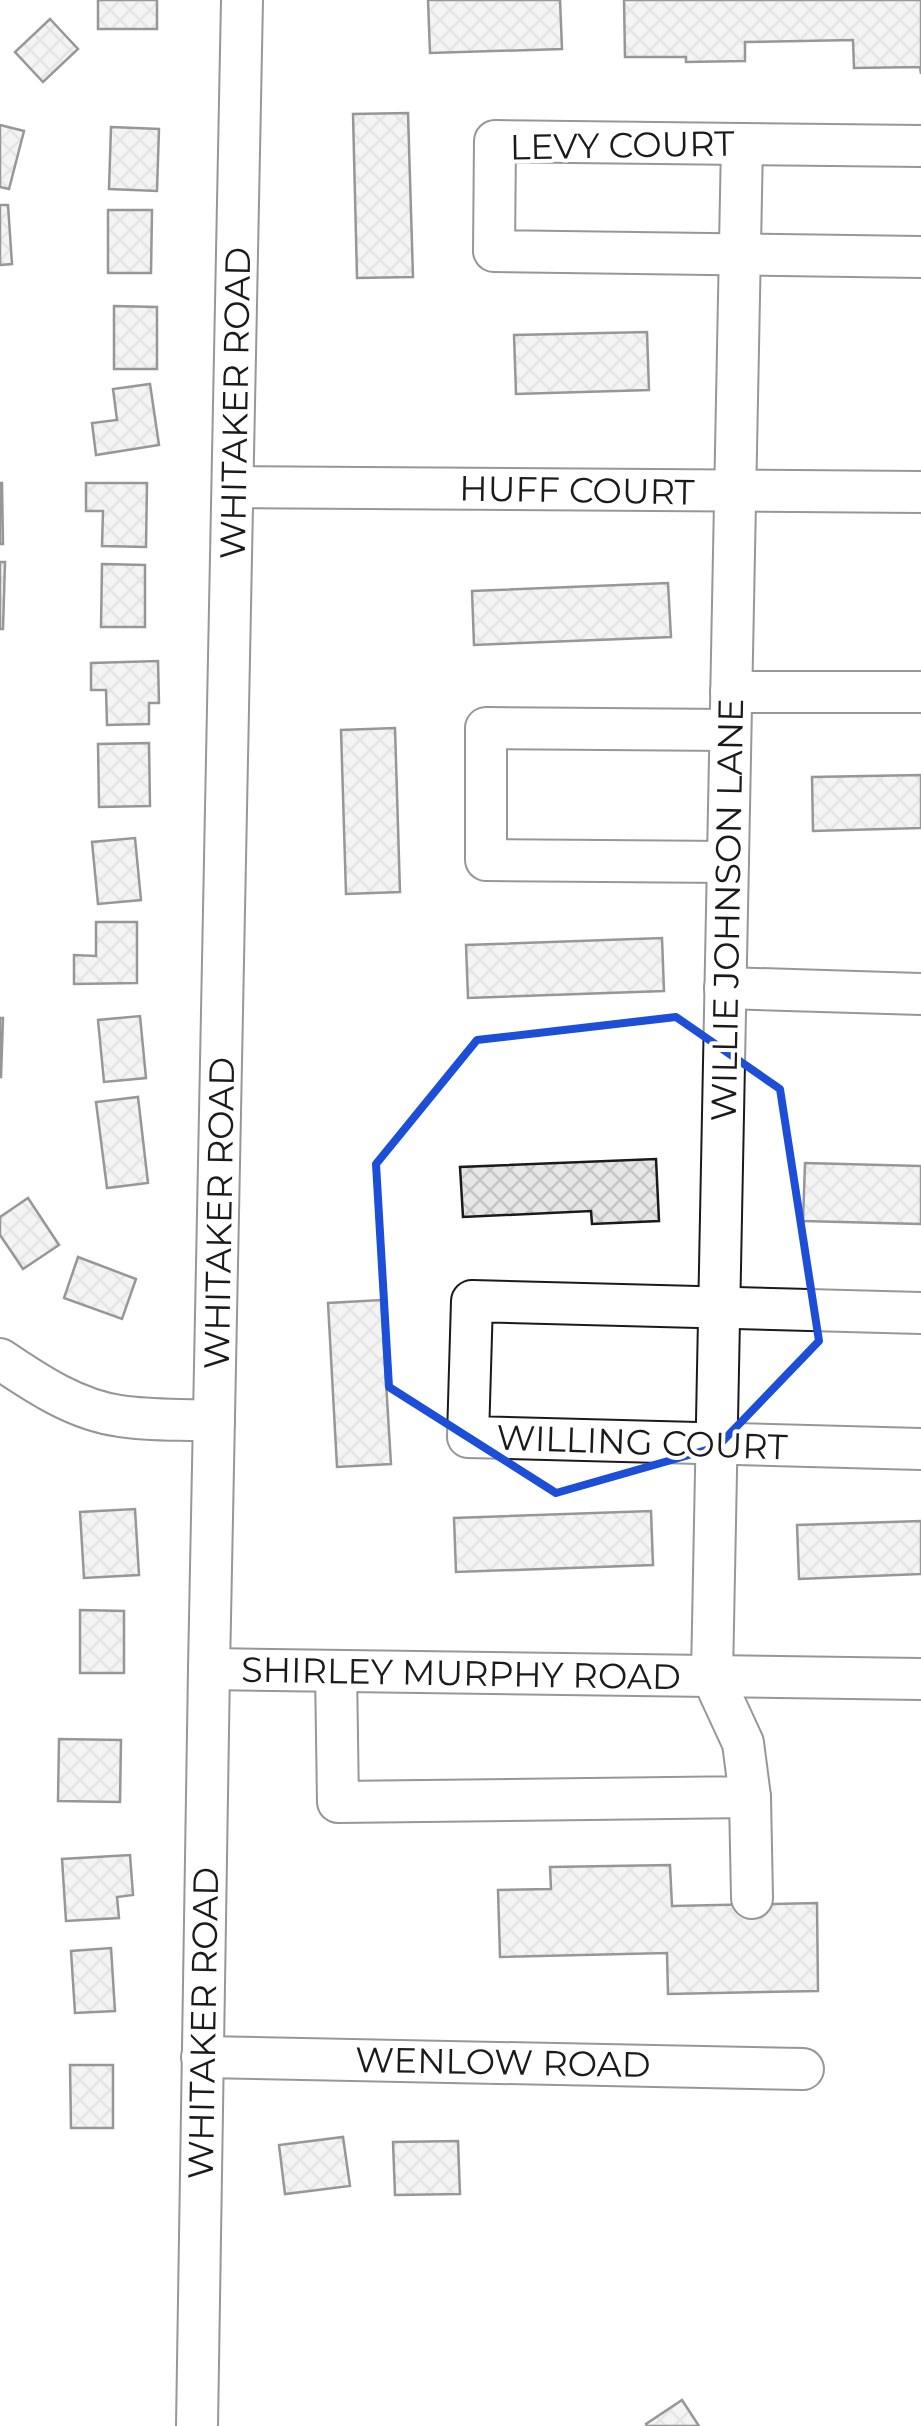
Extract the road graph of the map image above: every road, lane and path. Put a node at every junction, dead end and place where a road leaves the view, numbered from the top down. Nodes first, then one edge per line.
1 (242, 0) edge
2 (742, 144) junction
3 (921, 146) edge
4 (740, 254) junction
5 (921, 256) edge
6 (234, 487) junction
7 (735, 492) junction
8 (921, 492) edge
9 (921, 692) edge
10 (731, 711) junction
11 (728, 862) junction
12 (725, 988) junction
13 (921, 994) edge
14 (720, 1308) junction
15 (921, 1313) edge
16 (0, 1360) edge
17 (214, 1421) junction
18 (717, 1443) junction
19 (921, 1449) edge
20 (209, 1669) junction
21 (336, 1671) junction
22 (712, 1676) junction
23 (921, 1679) edge
24 (750, 1797) junction
25 (752, 1898) dead end
26 (202, 2057) junction
27 (803, 2069) dead end
28 (197, 2426) edge

1 - 6 street, WHITAKER ROAD
2 - 3 street, LEVY COURT
2 - 4 street, WILLIE JOHNSON LANE
2 - 4 street, LEVY COURT
4 - 5 street, LEVY COURT
4 - 7 street, WILLIE JOHNSON LANE
6 - 7 street, HUFF COURT
6 - 17 street, WHITAKER ROAD
7 - 8 street, HUFF COURT
7 - 10 street, WILLIE JOHNSON LANE
9 - 10 street
10 - 11 street, WILLIE JOHNSON LANE
10 - 11 street
11 - 12 street, WILLIE JOHNSON LANE
12 - 13 street
12 - 14 street, WILLIE JOHNSON LANE
14 - 15 street, WILLING COURT
14 - 18 street, WILLIE JOHNSON LANE
14 - 18 street, WILLING COURT
16 - 17 street
17 - 20 street, WHITAKER ROAD
18 - 19 street, WILLING COURT
18 - 22 street, WILLIE JOHNSON LANE
20 - 21 street, SHIRLEY MURPHY ROAD
20 - 26 street, WHITAKER ROAD
21 - 22 street, SHIRLEY MURPHY ROAD
21 - 24 street
22 - 23 street, SHIRLEY MURPHY ROAD
22 - 24 street
24 - 25 street
26 - 27 street, WENLOW ROAD
26 - 28 street, WHITAKER ROAD

